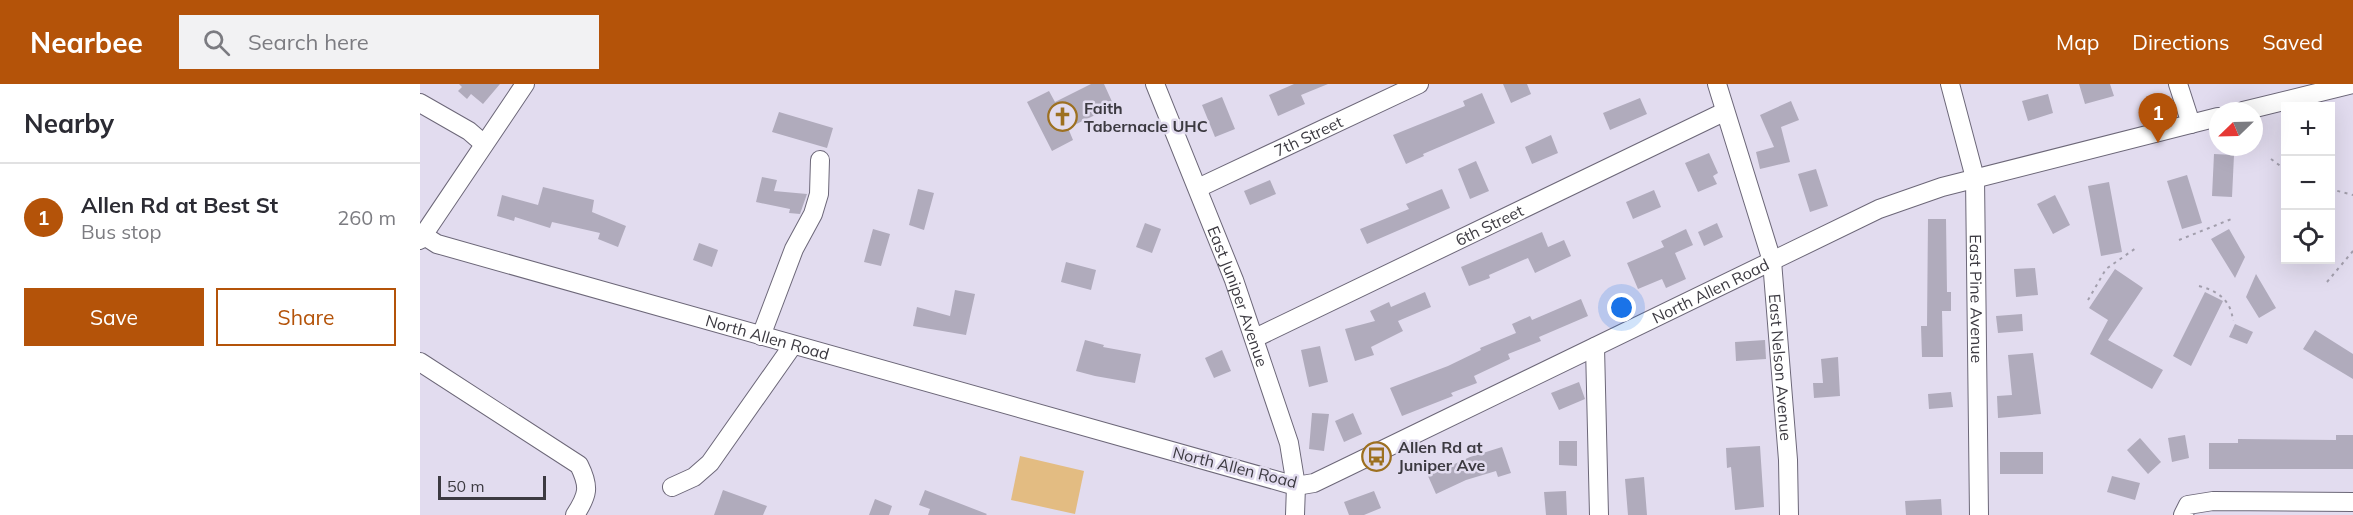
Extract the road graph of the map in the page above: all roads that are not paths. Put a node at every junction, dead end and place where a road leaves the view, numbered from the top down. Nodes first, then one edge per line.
1 (525, 84) edge
2 (1155, 84) edge
3 (1419, 84) edge
4 (1717, 84) edge
5 (1950, 84) edge
6 (2178, 84) edge
7 (2353, 84) edge
8 (420, 103) edge
9 (2263, 106) edge
10 (1724, 112) junction
11 (2209, 119) edge
12 (2191, 124) junction
13 (484, 144) junction
14 (820, 160) dead end
15 (1975, 178) junction
16 (1198, 188) junction
17 (422, 238) edge
18 (1772, 261) junction
19 (761, 336) junction
20 (1255, 338) junction
21 (793, 345) junction
22 (1595, 348) junction
23 (420, 362) edge
24 (1296, 486) junction
25 (672, 488) dead end
26 (2353, 502) edge
27 (574, 515) edge
28 (1294, 515) edge
29 (1599, 515) edge
30 (1789, 515) edge
31 (1979, 515) edge
32 (2183, 515) edge

1 - 13 street
2 - 16 street, East Juniper Avenue
3 - 16 street, 7th Street
4 - 10 street, East Nelson Avenue
5 - 15 street, East Pine Avenue
6 - 12 street
7 - 9 street
8 - 13 street
10 - 18 street, East Nelson Avenue
10 - 20 street, 6th Street
11 - 12 street, North Allen Road
12 - 15 street, North Allen Road
13 - 17 street
14 - 19 street
15 - 18 street, North Allen Road
15 - 31 street, East Pine Avenue
16 - 20 street, East Juniper Avenue
17 - 19 street, North Allen Road
18 - 22 street, North Allen Road
18 - 30 street, East Nelson Avenue
19 - 21 street, North Allen Road
20 - 24 street, East Juniper Avenue
21 - 24 street, North Allen Road
21 - 25 street
22 - 24 street, North Allen Road
22 - 29 street
23 - 27 street
24 - 28 street, East Juniper Avenue
26 - 32 street

